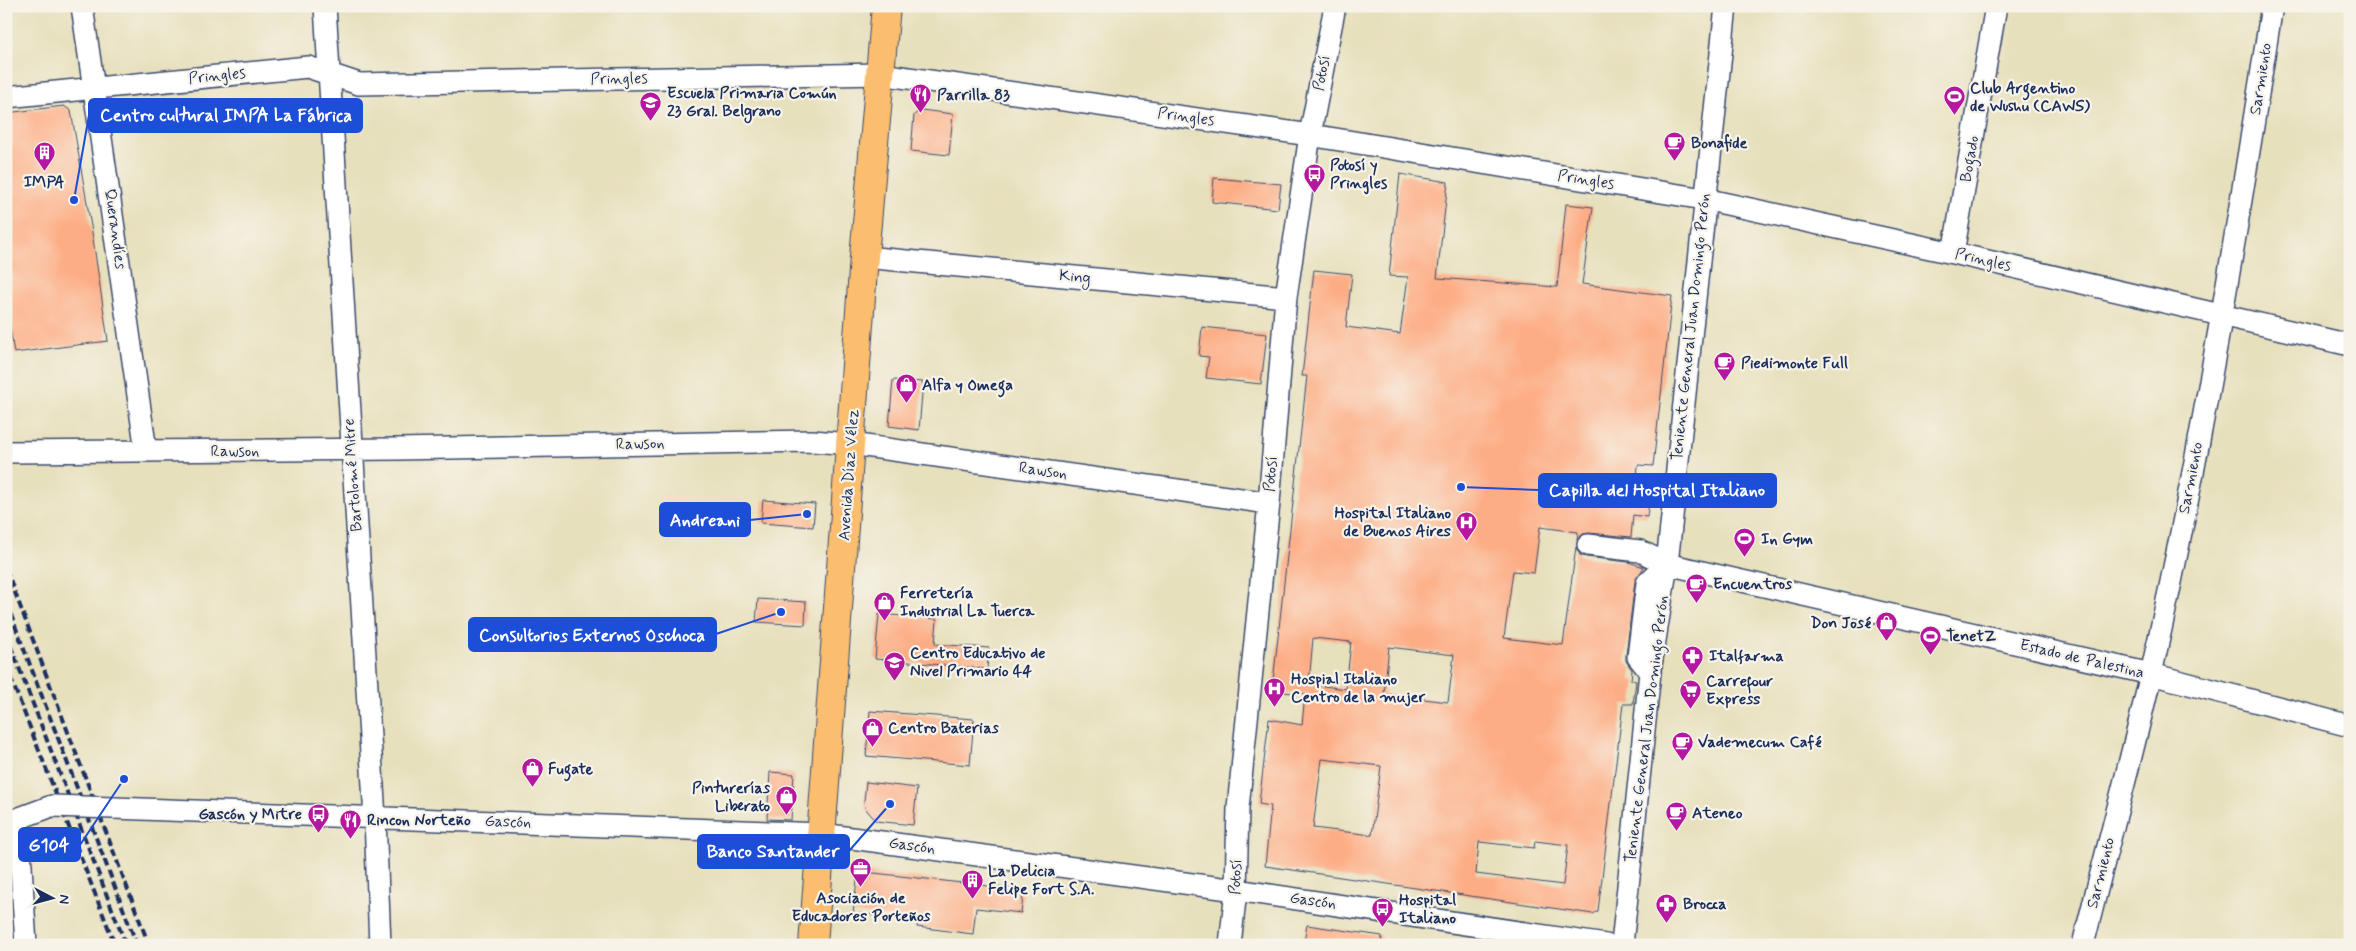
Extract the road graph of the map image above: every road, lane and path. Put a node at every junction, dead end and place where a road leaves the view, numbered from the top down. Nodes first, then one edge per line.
1 (82, 6) edge
2 (325, 6) edge
3 (886, 6) edge
4 (1335, 6) edge
5 (1726, 6) edge
6 (1996, 6) edge
7 (2272, 6) edge
8 (329, 74) junction
9 (880, 74) junction
10 (95, 88) junction
11 (6, 97) edge
12 (1310, 135) junction
13 (1704, 199) junction
14 (1953, 253) junction
15 (864, 256) junction
16 (1286, 297) junction
17 (2223, 316) junction
18 (2350, 345) edge
19 (851, 444) junction
20 (351, 450) junction
21 (146, 451) junction
22 (6, 452) edge
23 (1269, 502) junction
24 (1588, 545) dead end
25 (1667, 564) junction
26 (2151, 674) junction
27 (2350, 726) edge
28 (375, 818) junction
29 (12, 821) edge
30 (822, 834) junction
31 (1236, 890) junction
32 (26, 945) edge
33 (380, 945) edge
34 (813, 945) edge
35 (1230, 945) edge
36 (1606, 945) edge
37 (1622, 945) edge
38 (2083, 945) edge

1 - 10 street, Querandíes
2 - 8 street, Bartolomé Mitre
3 - 9 main road, Avenida Díaz Vélez
4 - 12 street, Potosí
5 - 13 street, Teniente General Juan Domingo Perón
6 - 14 street, Bogado
7 - 17 street, Sarmiento
8 - 9 street, Pringles
8 - 10 street, Pringles
8 - 20 street, Bartolomé Mitre
9 - 12 street, Pringles
9 - 15 main road, Avenida Díaz Vélez
10 - 11 street, Pringles
10 - 21 street, Querandíes
12 - 13 street, Pringles
12 - 16 street, Potosí
13 - 14 street, Pringles
13 - 25 street, Teniente General Juan Domingo Perón
14 - 17 street, Pringles
15 - 16 street, King
15 - 19 main road, Avenida Díaz Vélez
16 - 23 street, Potosí
17 - 18 street, Pringles
17 - 26 street, Sarmiento
19 - 20 street, Rawson
19 - 23 street, Rawson
19 - 30 main road, Avenida Díaz Vélez
20 - 21 street, Rawson
20 - 28 street, Bartolomé Mitre
21 - 22 street, Rawson
23 - 31 street, Potosí
24 - 25 street, Estado de Palestina
25 - 26 street, Estado de Palestina
25 - 37 street, Teniente General Juan Domingo Perón
26 - 27 street, Estado de Palestina
26 - 38 street, Sarmiento
28 - 29 street, Gascón, bridge
28 - 30 street, Gascón
28 - 33 street, Bartolomé Mitre
29 - 32 street
30 - 31 street, Gascón
30 - 34 main road, Avenida Díaz Vélez
31 - 35 street, Potosí
31 - 36 street, Gascón

